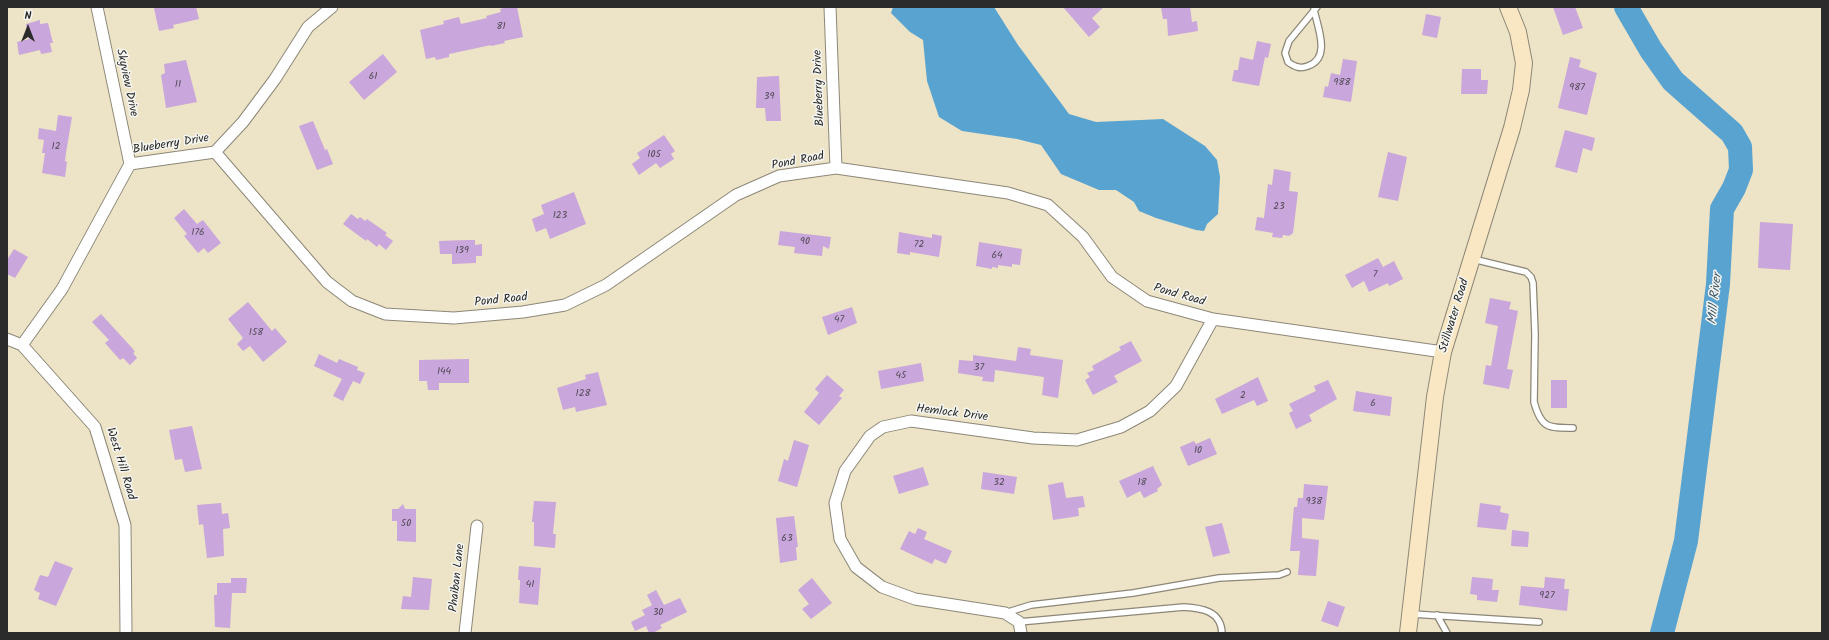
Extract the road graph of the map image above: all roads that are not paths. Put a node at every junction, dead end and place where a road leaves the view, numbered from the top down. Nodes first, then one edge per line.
1 (97, 7) edge
2 (332, 7) edge
3 (830, 7) edge
4 (1508, 7) edge
5 (1315, 9) edge
6 (215, 152) junction
7 (130, 164) junction
8 (836, 168) junction
9 (1473, 259) junction
10 (1213, 319) junction
11 (7, 339) edge
12 (22, 345) junction
13 (1443, 352) junction
14 (1573, 428) dead end
15 (477, 526) dead end
16 (1287, 572) dead end
17 (1005, 614) junction
18 (1410, 614) junction
19 (1438, 616) junction
20 (1019, 622) junction
21 (1539, 622) dead end
22 (126, 633) edge
23 (465, 633) edge
24 (1021, 633) edge
25 (1222, 633) edge
26 (1408, 633) edge
27 (1447, 633) edge

1 - 7 street, Skyview Drive
2 - 6 street, Blueberry Drive
3 - 8 street, Blueberry Drive
4 - 9 main road, Stillwater Road
5 - 5 lane
6 - 7 street, Blueberry Drive
6 - 8 street, Pond Road
7 - 12 street, Blueberry Drive
8 - 10 street, Pond Road
9 - 13 main road, Stillwater Road
9 - 14 lane
10 - 13 street, Pond Road
10 - 17 street, Hemlock Drive
11 - 12 street, West Hill Road
12 - 22 street, West Hill Road
13 - 18 main road, Stillwater Road
15 - 23 street, Phaiban Lane
16 - 17 lane
17 - 20 street, Hemlock Drive
18 - 19 lane
18 - 26 main road, Stillwater Road
19 - 21 lane
19 - 27 lane
20 - 24 street
20 - 25 lane

